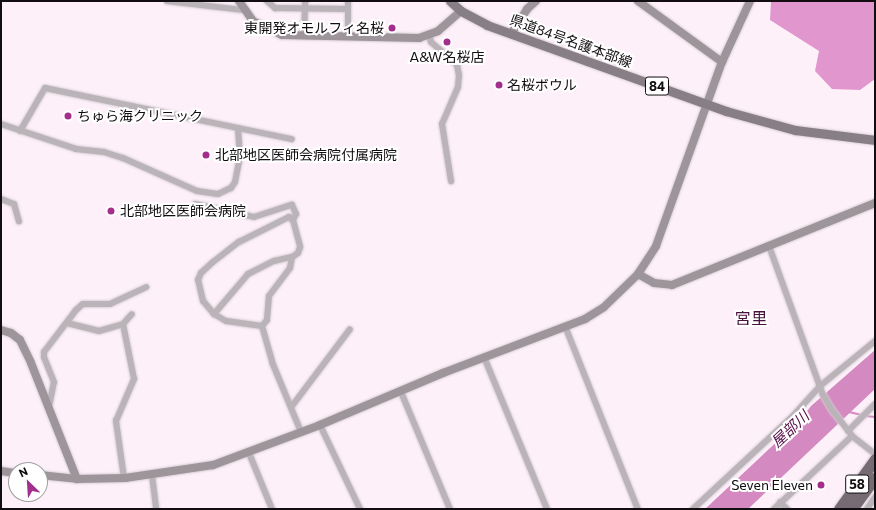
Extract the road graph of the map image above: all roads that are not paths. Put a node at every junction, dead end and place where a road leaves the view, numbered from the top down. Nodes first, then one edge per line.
1 (167, 1) edge
2 (239, 1) edge
3 (267, 1) edge
4 (305, 1) edge
5 (348, 1) edge
6 (450, 1) edge
7 (536, 1) edge
8 (638, 1) edge
9 (750, 1) edge
10 (305, 8) junction
11 (348, 9) junction
12 (243, 10) junction
13 (461, 11) junction
14 (510, 34) junction
15 (304, 36) junction
16 (429, 36) junction
17 (348, 37) junction
18 (722, 62) junction
19 (707, 104) junction
20 (1, 124) edge
21 (238, 128) junction
22 (20, 131) junction
23 (292, 139) dead end
24 (875, 140) edge
25 (451, 181) dead end
26 (1, 199) edge
27 (875, 203) edge
28 (195, 204) dead end
29 (293, 220) junction
30 (19, 221) dead end
31 (769, 246) junction
32 (292, 257) junction
33 (638, 274) junction
34 (146, 287) dead end
35 (132, 314) dead end
36 (214, 314) junction
37 (67, 323) junction
38 (123, 324) junction
39 (262, 326) junction
40 (565, 326) junction
41 (350, 329) dead end
42 (1, 330) edge
43 (875, 341) edge
44 (484, 357) junction
45 (820, 386) junction
46 (401, 392) junction
47 (875, 404) edge
48 (292, 406) junction
49 (49, 407) junction
50 (320, 425) junction
51 (301, 432) junction
52 (850, 433) junction
53 (249, 453) junction
54 (875, 454) edge
55 (875, 459) edge
56 (152, 475) junction
57 (48, 476) edge
58 (875, 477) edge
59 (124, 478) junction
60 (77, 479) junction
61 (875, 497) edge
62 (780, 502) junction
63 (156, 509) edge
64 (272, 509) edge
65 (360, 509) edge
66 (450, 509) edge
67 (547, 509) edge
68 (638, 509) edge
69 (693, 509) edge
70 (774, 509) edge
71 (787, 509) edge
72 (839, 509) edge
73 (852, 509) edge
74 (867, 509) edge

1 - 12 street
2 - 12 street
3 - 10 street
4 - 10 street
5 - 11 street
6 - 13 main road, 県道84号名護本部線 / 84
7 - 14 street
8 - 18 street
9 - 18 street
10 - 11 street
10 - 15 street
11 - 17 street
12 - 15 street
13 - 14 main road, 県道84号名護本部線 / 84
13 - 16 street
14 - 19 main road, 県道84号名護本部線 / 84
15 - 17 street
16 - 17 street
16 - 25 street
18 - 19 street
19 - 24 main road, 県道84号名護本部線 / 84
19 - 33 street
20 - 22 street
21 - 22 street
21 - 22 street
21 - 23 street
26 - 30 street
27 - 31 street
28 - 29 street
29 - 32 street
29 - 36 street
31 - 33 street
31 - 45 street
32 - 36 street
32 - 39 street
33 - 40 street
34 - 37 street
35 - 38 street
36 - 39 street
37 - 38 street
37 - 49 street
38 - 59 street
39 - 48 street
40 - 44 street
40 - 68 street
41 - 48 street
42 - 49 street
43 - 45 street
44 - 46 street
44 - 67 street
45 - 52 street
45 - 69 street
46 - 50 street
46 - 66 street
47 - 52 street
48 - 51 street
49 - 60 street
50 - 51 street
50 - 65 street
51 - 53 street
52 - 54 street
52 - 62 street
53 - 56 street
53 - 64 street
55 - 72 highway, 58
56 - 59 street
56 - 63 street
57 - 60 street
58 - 73 highway, 58
59 - 60 street
61 - 74 street
62 - 70 street
62 - 71 street

